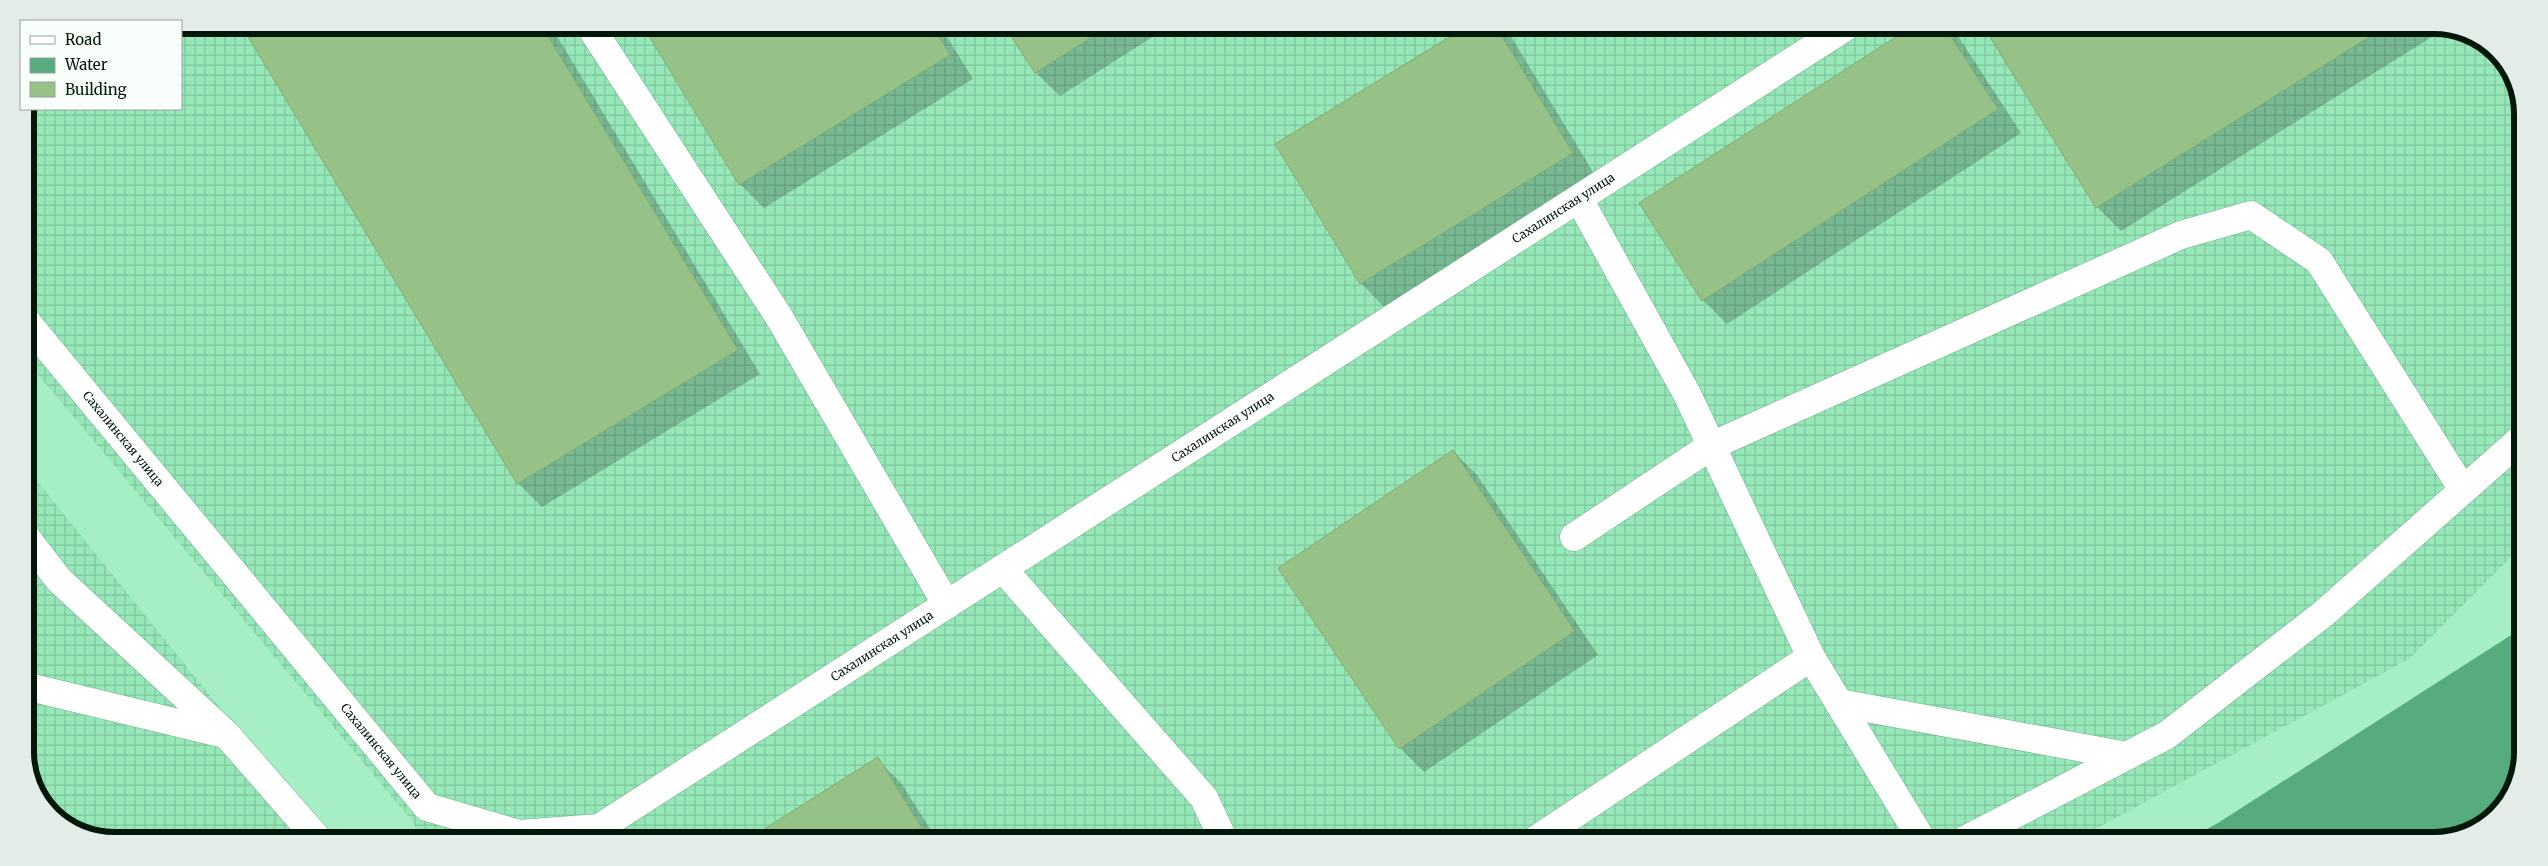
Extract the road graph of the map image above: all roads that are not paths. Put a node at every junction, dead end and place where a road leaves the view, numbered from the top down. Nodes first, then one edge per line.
1 (595, 34) edge
2 (1835, 34) edge
3 (1578, 199) junction
4 (34, 331) edge
5 (2514, 445) edge
6 (1712, 446) junction
7 (2464, 490) junction
8 (1574, 537) dead end
9 (34, 548) edge
10 (1003, 569) junction
11 (947, 604) junction
12 (1811, 657) junction
13 (34, 688) edge
14 (1839, 703) junction
15 (226, 734) junction
16 (2127, 756) junction
17 (312, 832) edge
18 (507, 832) edge
19 (560, 832) edge
20 (1220, 832) edge
21 (1548, 832) edge
22 (1917, 832) edge
23 (1980, 832) edge

1 - 11 street
2 - 3 street, Сахалинская улица
3 - 6 street
3 - 10 street, Сахалинская улица
4 - 18 street, Сахалинская улица
5 - 7 street
6 - 7 street
6 - 8 street
6 - 12 street
7 - 16 street
9 - 15 street
10 - 11 street, Сахалинская улица
10 - 20 street
11 - 19 street, Сахалинская улица
12 - 14 street
12 - 21 street
13 - 15 street
14 - 16 street
14 - 22 street
15 - 17 street
16 - 23 street

